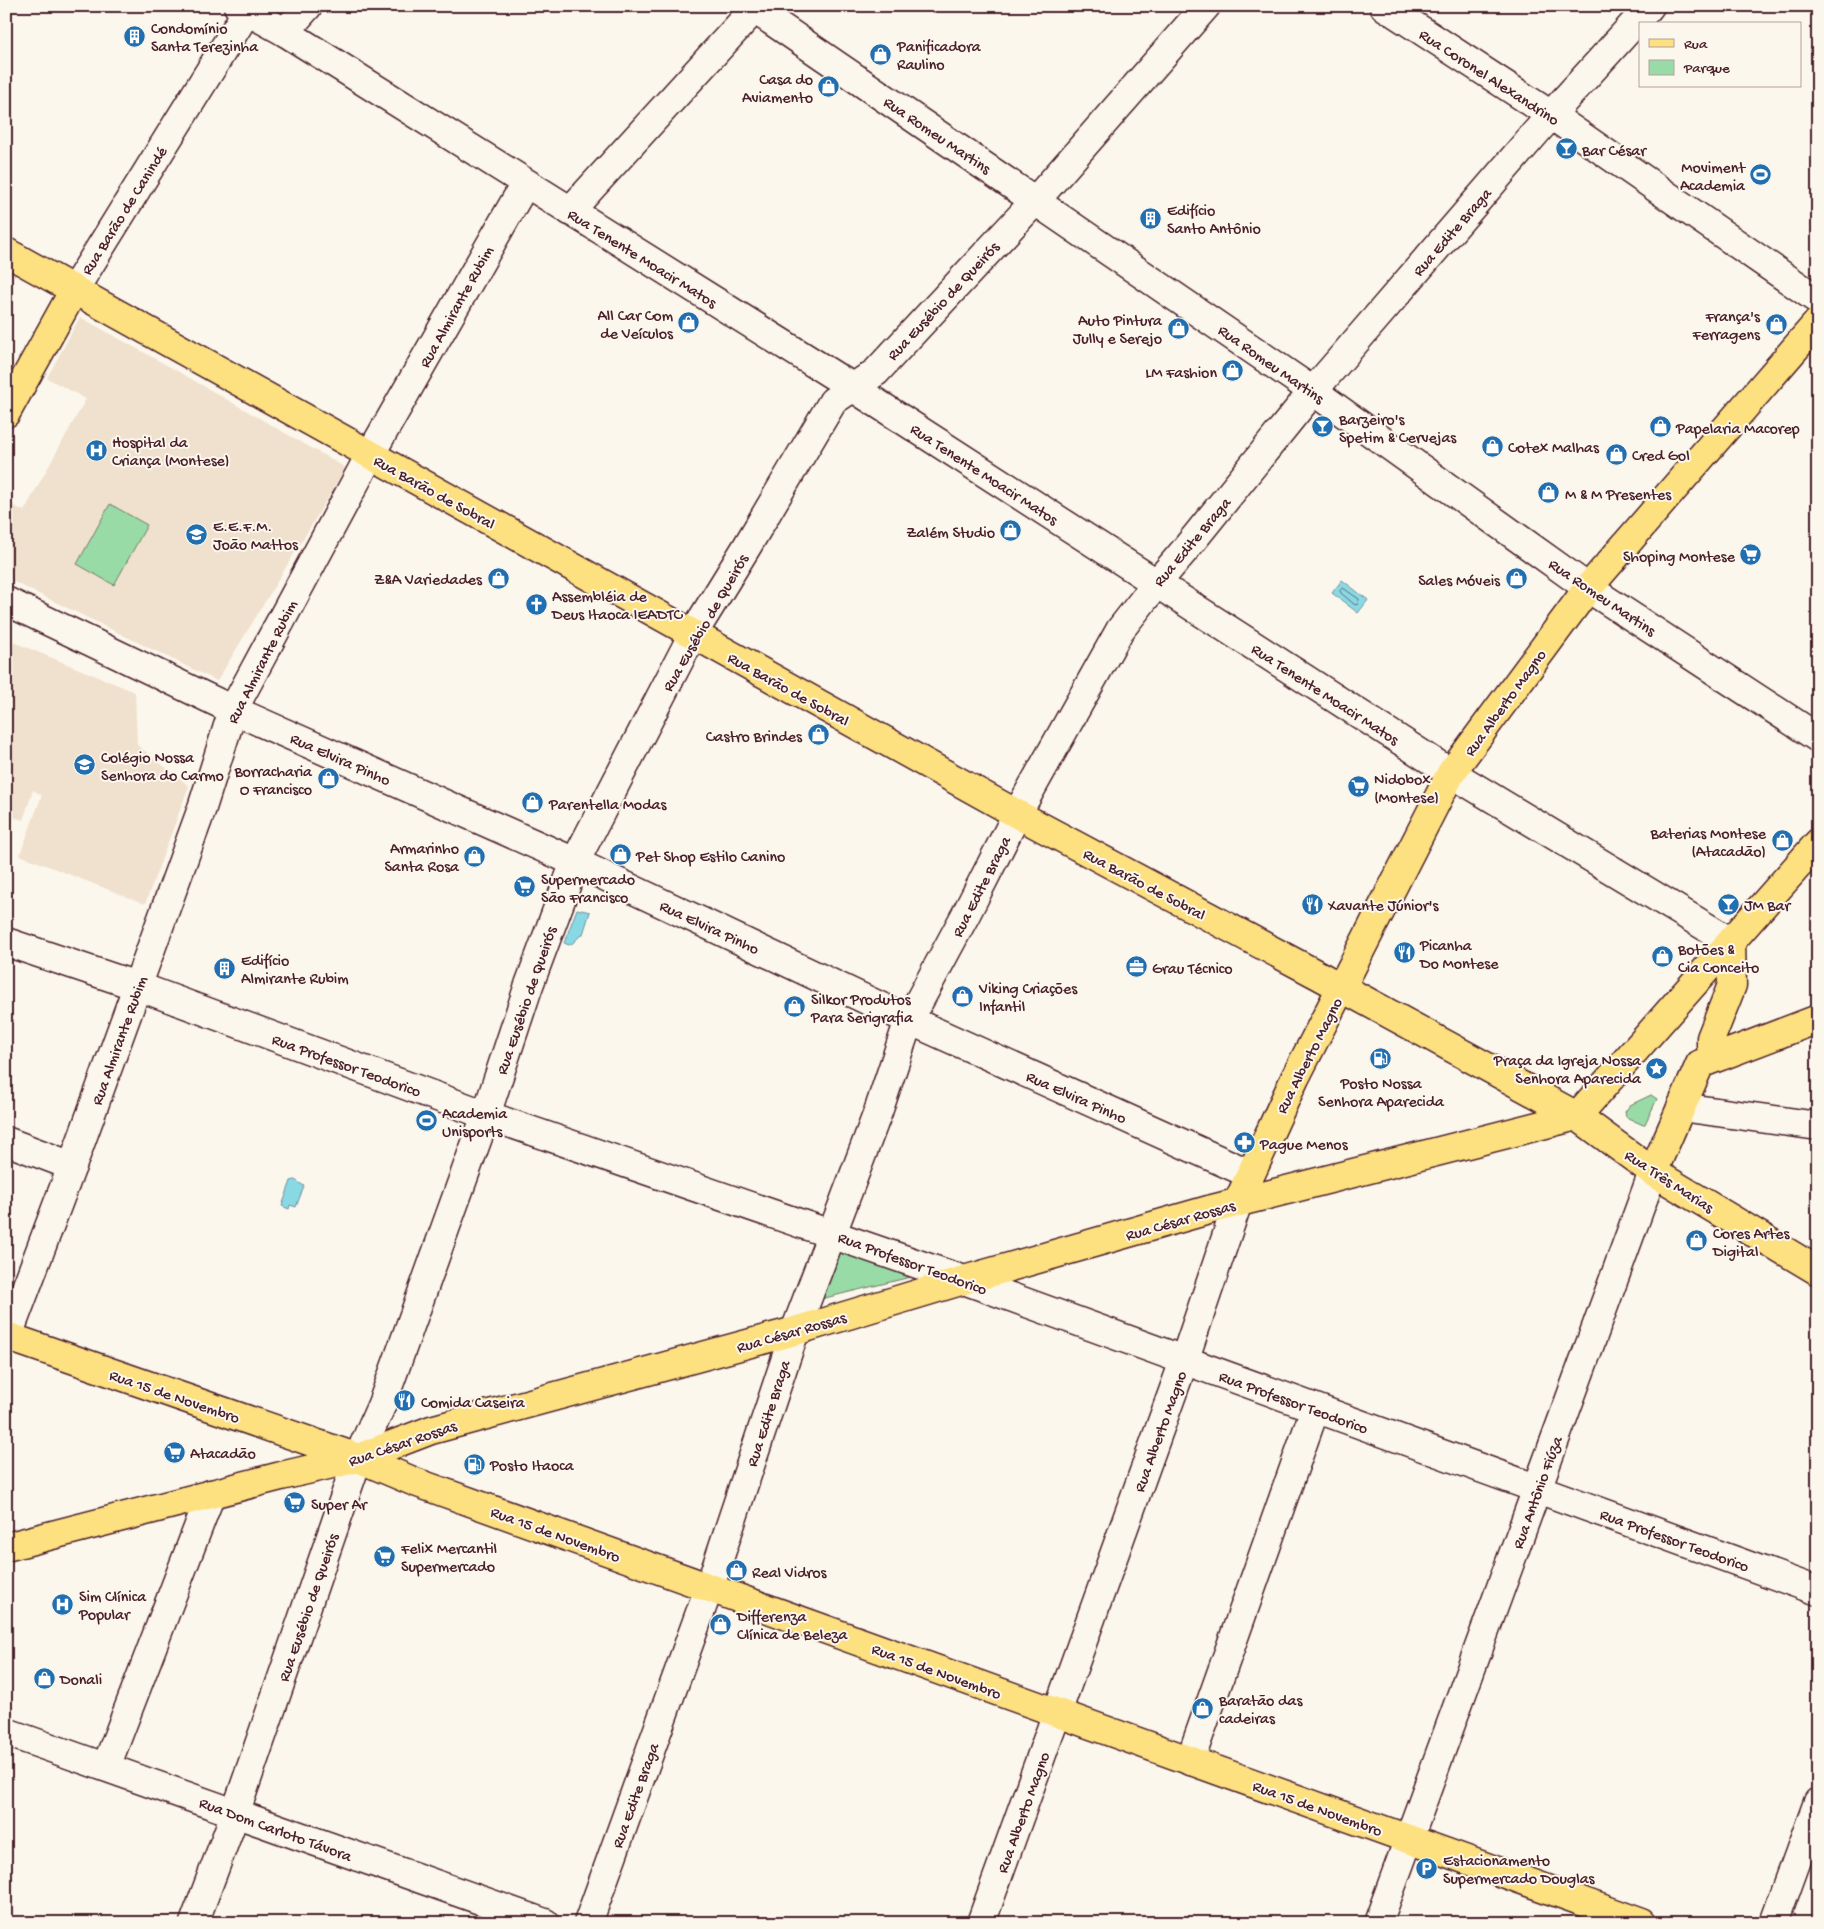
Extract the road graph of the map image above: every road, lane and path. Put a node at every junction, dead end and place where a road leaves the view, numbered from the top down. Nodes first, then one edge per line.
1 (308, 6) edge
2 (1206, 6) edge
3 (1384, 6) edge
4 (1650, 6) edge
5 (754, 7) edge
6 (242, 9) edge
7 (285, 32) junction
8 (1551, 115) junction
9 (525, 184) junction
10 (1036, 200) junction
11 (570, 210) junction
12 (6, 252) edge
13 (74, 290) junction
14 (1818, 300) edge
15 (1818, 322) edge
16 (852, 387) junction
17 (1313, 391) junction
18 (6, 413) edge
19 (370, 455) junction
20 (1156, 584) junction
21 (1588, 588) junction
22 (6, 601) edge
23 (693, 634) junction
24 (233, 710) junction
25 (1818, 738) edge
26 (1451, 773) junction
27 (1017, 814) junction
28 (1818, 843) edge
29 (575, 862) junction
30 (6, 942) edge
31 (1732, 942) junction
32 (137, 986) junction
33 (1342, 988) junction
34 (1818, 1019) edge
35 (909, 1020) junction
36 (1712, 1060) junction
37 (1681, 1107) junction
38 (486, 1115) junction
39 (1577, 1116) junction
40 (1818, 1126) edge
41 (6, 1141) edge
42 (72, 1166) junction
43 (1653, 1172) junction
44 (1250, 1174) junction
45 (1238, 1202) junction
46 (832, 1233) junction
47 (1818, 1271) edge
48 (964, 1280) junction
49 (795, 1331) junction
50 (7, 1338) edge
51 (1184, 1361) junction
52 (1315, 1408) junction
53 (358, 1458) junction
54 (1538, 1488) junction
55 (211, 1494) junction
56 (6, 1547) edge
57 (709, 1587) junction
58 (1818, 1592) edge
59 (1058, 1714) junction
60 (6, 1732) edge
61 (1190, 1761) junction
62 (106, 1767) junction
63 (1818, 1802) edge
64 (235, 1814) junction
65 (1409, 1839) junction
66 (194, 1923) edge
67 (546, 1923) edge
68 (588, 1923) edge
69 (981, 1923) edge
70 (1378, 1923) edge
71 (1642, 1923) edge
72 (1774, 1923) edge

1 - 7 street
2 - 10 street, Rua Eusébio de Queirós
3 - 8 street, Rua Coronel Alexandrino
4 - 8 street, Rua Edite Braga
5 - 10 street, Rua Romeu Martins
5 - 11 street
6 - 7 street, Rua Tenente Moacir Matos
6 - 13 street, Rua Barão de Canindé
7 - 9 street, Rua Tenente Moacir Matos
8 - 14 street, Rua Coronel Alexandrino
8 - 17 street, Rua Edite Braga
9 - 11 street, Rua Tenente Moacir Matos
9 - 19 street, Rua Almirante Rubim
10 - 16 street, Rua Eusébio de Queirós
10 - 17 street, Rua Romeu Martins
11 - 16 street, Rua Tenente Moacir Matos
12 - 13 main road, Rua Barão de Sobral
13 - 18 main road, Rua Barão de Canindé
13 - 19 main road, Rua Barão de Sobral
15 - 21 main road, Rua Alberto Magno
16 - 20 street, Rua Tenente Moacir Matos
16 - 23 street, Rua Eusébio de Queirós
17 - 20 street, Rua Edite Braga
17 - 21 street, Rua Romeu Martins
19 - 23 main road, Rua Barão de Sobral
19 - 24 street, Rua Almirante Rubim
20 - 26 street, Rua Tenente Moacir Matos
20 - 27 street, Rua Edite Braga
21 - 25 street, Rua Romeu Martins
21 - 26 main road, Rua Alberto Magno
22 - 24 street, Rua Elvira Pinho
23 - 27 main road, Rua Barão de Sobral
23 - 29 street, Rua Eusébio de Queirós
24 - 29 street, Rua Elvira Pinho
24 - 32 street, Rua Almirante Rubim
26 - 31 street, Rua Tenente Moacir Matos
26 - 33 main road, Rua Alberto Magno
27 - 33 main road, Rua Barão de Sobral
27 - 35 street, Rua Edite Braga
28 - 31 main road
29 - 35 street, Rua Elvira Pinho
29 - 38 street, Rua Eusébio de Queirós
30 - 32 street, Rua Professor Teodorico
31 - 36 main road
31 - 39 main road
32 - 38 street, Rua Professor Teodorico
32 - 42 street, Rua Almirante Rubim
33 - 39 main road, Rua Barão de Sobral
33 - 44 main road, Rua Alberto Magno
34 - 36 main road
35 - 44 street, Rua Elvira Pinho
35 - 46 street, Rua Edite Braga
36 - 37 main road, Rua Antônio Fiúza
37 - 40 street
37 - 43 main road, Rua Antônio Fiúza
38 - 46 street, Rua Professor Teodorico
38 - 53 street, Rua Eusébio de Queirós
39 - 43 main road, Rua Três Marias
39 - 45 main road, Rua César Rossas
41 - 42 street
42 - 50 street, Rua Almirante Rubim
43 - 47 main road, Rua Três Marias
43 - 54 street, Rua Antônio Fiúza
44 - 45 main road, Rua Alberto Magno
45 - 48 main road, Rua César Rossas
45 - 51 street, Rua Alberto Magno
46 - 48 street, Rua Professor Teodorico
46 - 49 street, Rua Edite Braga
48 - 49 main road, Rua César Rossas
48 - 51 street, Rua Professor Teodorico
49 - 53 main road, Rua César Rossas
49 - 57 street, Rua Edite Braga
50 - 53 main road, Rua 15 de Novembro
51 - 52 street, Rua Professor Teodorico
51 - 59 street, Rua Alberto Magno
52 - 54 street, Rua Professor Teodorico
52 - 61 street
53 - 55 main road, Rua César Rossas
53 - 57 main road, Rua 15 de Novembro
53 - 64 street, Rua Eusébio de Queirós
54 - 58 street, Rua Professor Teodorico
54 - 65 street, Rua Antônio Fiúza
55 - 56 main road, Rua César Rossas
55 - 62 street
57 - 59 main road, Rua 15 de Novembro
57 - 68 street, Rua Edite Braga
59 - 61 main road, Rua 15 de Novembro
59 - 69 street, Rua Alberto Magno
60 - 62 street, Rua Dom Carloto Távora
61 - 65 main road, Rua 15 de Novembro
62 - 64 street, Rua Dom Carloto Távora
63 - 72 street
64 - 66 street, Rua Eusébio de Queirós
64 - 67 street, Rua Dom Carloto Távora
65 - 70 street, Rua Antônio Fiúza
65 - 71 main road, Rua 15 de Novembro

